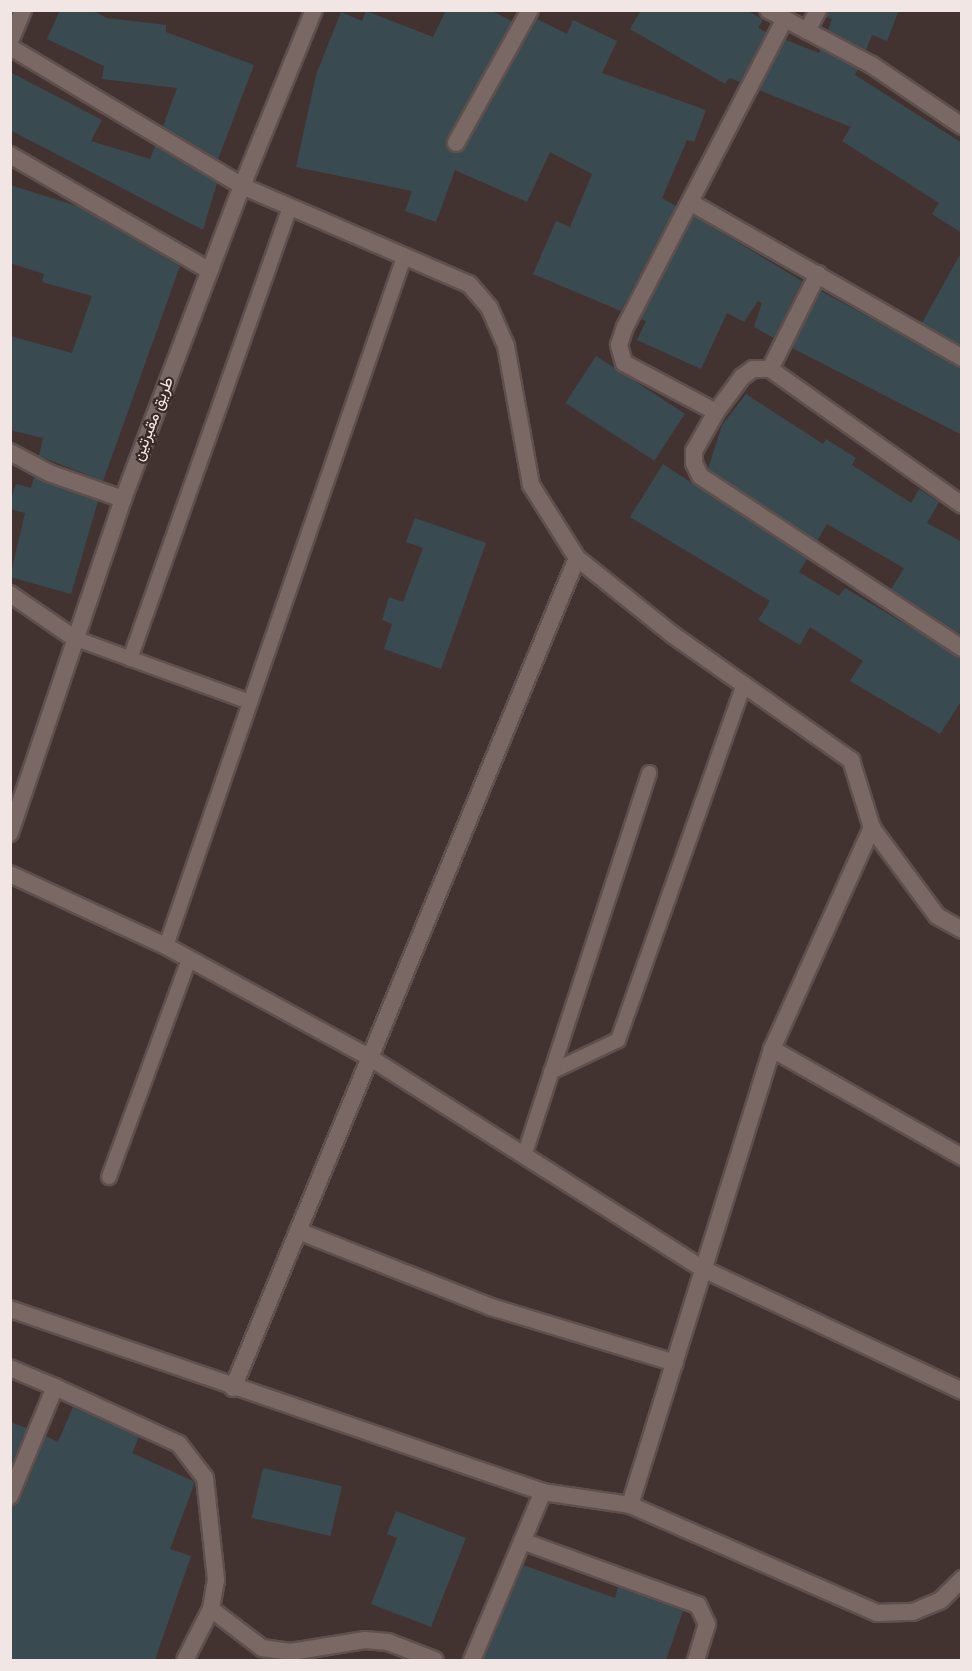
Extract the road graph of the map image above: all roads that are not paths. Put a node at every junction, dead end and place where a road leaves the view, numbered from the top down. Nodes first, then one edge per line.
1 (23, 10) edge
2 (314, 10) edge
3 (530, 10) edge
4 (768, 10) edge
5 (818, 10) edge
6 (784, 20) junction
7 (807, 31) junction
8 (10, 41) edge
9 (10, 47) edge
10 (962, 126) edge
11 (456, 143) dead end
12 (10, 154) edge
13 (242, 186) junction
14 (690, 202) junction
15 (290, 207) junction
16 (405, 256) junction
17 (210, 271) junction
18 (818, 274) junction
19 (962, 358) edge
20 (770, 369) junction
21 (716, 412) junction
22 (10, 452) edge
23 (123, 499) junction
24 (962, 505) edge
25 (577, 558) junction
26 (10, 594) edge
27 (74, 639) junction
28 (962, 648) edge
29 (130, 659) junction
30 (744, 684) junction
31 (250, 702) junction
32 (649, 773) dead end
33 (12, 823) edge
34 (872, 828) junction
35 (10, 874) edge
36 (962, 930) edge
37 (166, 946) junction
38 (189, 958) junction
39 (772, 1049) junction
40 (369, 1057) junction
41 (551, 1072) junction
42 (524, 1156) junction
43 (962, 1157) edge
44 (110, 1177) dead end
45 (298, 1231) junction
46 (704, 1269) junction
47 (10, 1309) edge
48 (675, 1363) junction
49 (10, 1368) edge
50 (55, 1387) junction
51 (233, 1388) junction
52 (962, 1391) edge
53 (543, 1492) junction
54 (10, 1496) edge
55 (630, 1505) junction
56 (522, 1541) junction
57 (962, 1580) edge
58 (211, 1609) junction
59 (336, 1653) edge
60 (185, 1660) edge
61 (435, 1660) edge
62 (472, 1660) edge
63 (696, 1660) edge

1 - 8 street
2 - 13 street, طريق مقبرتين
3 - 11 street
4 - 6 street
5 - 7 street
6 - 7 street
6 - 14 street
7 - 10 street
9 - 13 street
12 - 17 street
13 - 15 street
13 - 17 street, طريق مقبرتين
14 - 18 street
14 - 21 street
15 - 16 street
15 - 29 lane
16 - 25 street
16 - 31 lane
17 - 23 street, طريق مقبرتين
18 - 19 street
18 - 20 street
20 - 21 street
20 - 24 street
21 - 28 street
22 - 23 street
23 - 27 street, طريق مقبرتين
25 - 30 street
25 - 40 street
26 - 27 street
27 - 29 lane
27 - 33 street, طريق مقبرتين
29 - 31 lane
30 - 34 street
30 - 41 lane
31 - 37 lane
32 - 41 lane
34 - 36 street
34 - 39 street
35 - 37 street
37 - 38 street
38 - 40 street
38 - 44 lane
39 - 43 street
39 - 46 street
40 - 42 street
40 - 45 street
41 - 42 lane
42 - 46 street
45 - 48 street
45 - 51 street
46 - 48 street
46 - 52 street
47 - 51 street
48 - 55 street
49 - 50 street
50 - 54 street
50 - 58 street
51 - 53 street
53 - 55 street
53 - 56 street
55 - 57 street
56 - 62 street
56 - 63 street
58 - 59 street
58 - 60 street
59 - 61 street

